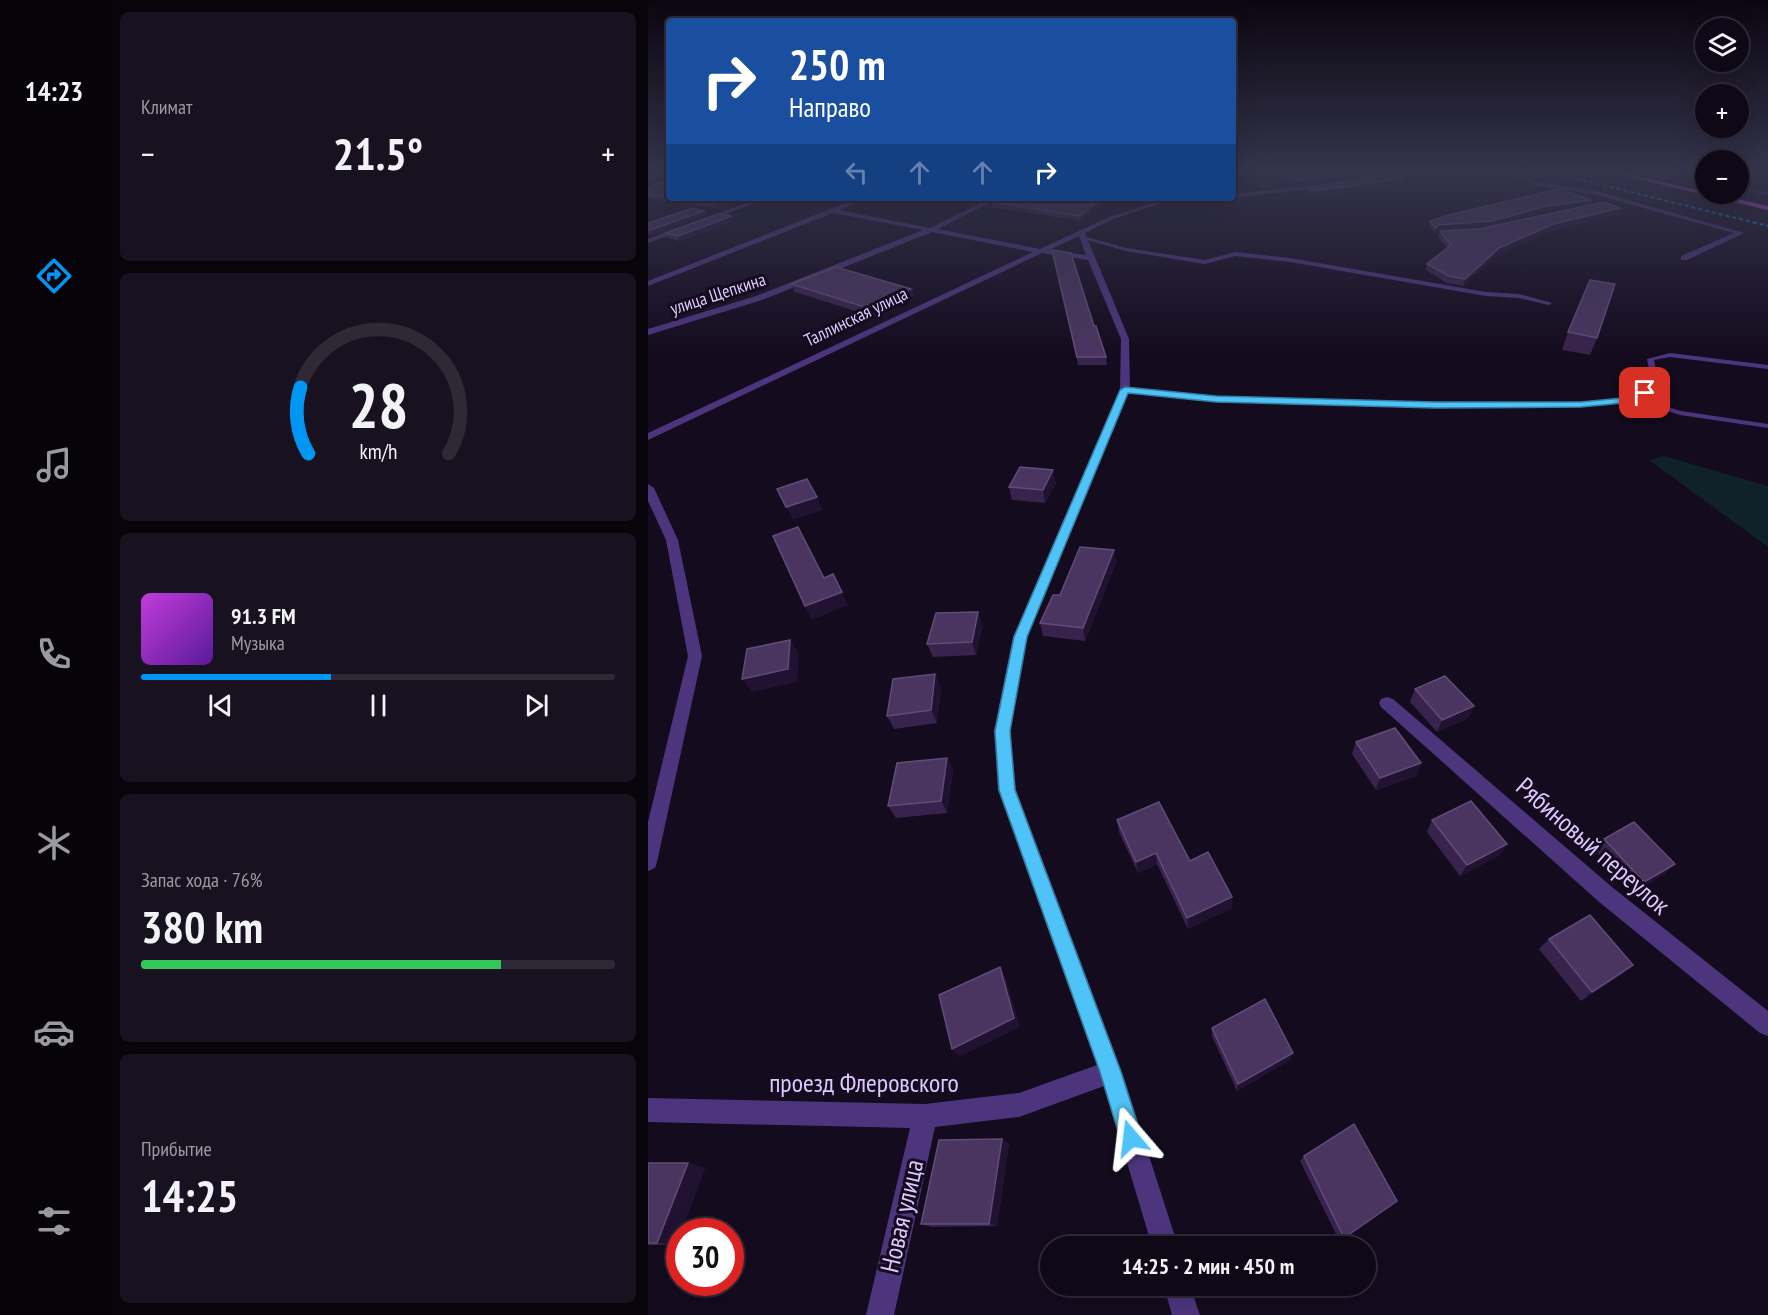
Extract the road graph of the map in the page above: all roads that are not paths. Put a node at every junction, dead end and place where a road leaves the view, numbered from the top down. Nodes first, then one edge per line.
1 (674, 231) edge
2 (781, 231) edge
3 (927, 231) edge
4 (945, 231) edge
5 (1088, 231) edge
6 (1735, 231) edge
7 (1082, 235) junction
8 (648, 241) edge
9 (1041, 251) junction
10 (1092, 258) junction
11 (1684, 258) dead end
12 (648, 284) edge
13 (1549, 303) dead end
14 (648, 332) edge
15 (1768, 367) edge
16 (1125, 390) junction
17 (1634, 399) junction
18 (1768, 426) edge
19 (648, 437) edge
20 (648, 488) edge
21 (1387, 703) dead end
22 (648, 862) edge
23 (1768, 1025) edge
24 (1111, 1072) junction
25 (648, 1110) edge
26 (924, 1116) junction
27 (1162, 1236) edge
28 (1180, 1296) edge
29 (880, 1315) edge
30 (1186, 1315) edge

1 - 8 street
2 - 12 street
3 - 14 street, улица Щепкина
4 - 9 street
5 - 7 street, Таллинская улица
6 - 11 street
7 - 9 street, Таллинская улица
7 - 10 street
7 - 13 lane
9 - 10 street
9 - 19 street, Таллинская улица
10 - 16 street
15 - 17 lane
16 - 17 lane
16 - 24 street
17 - 18 lane
20 - 22 street
21 - 23 street, Рябиновый переулок
24 - 26 street, проезд Флеровского
24 - 27 street
25 - 26 street, проезд Флеровского
26 - 29 street, Новая улица
28 - 30 street

